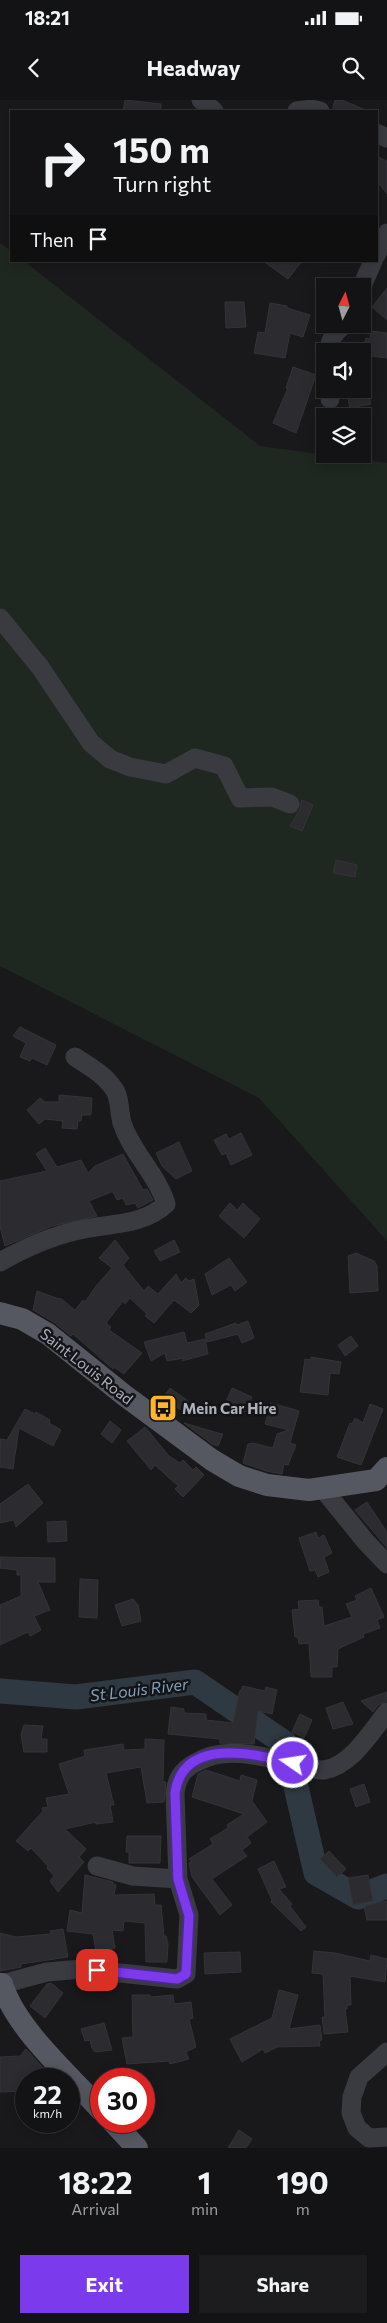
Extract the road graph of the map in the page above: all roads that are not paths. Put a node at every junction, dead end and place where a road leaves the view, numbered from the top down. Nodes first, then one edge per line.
1 (201, 100) edge
2 (213, 110) edge
3 (387, 232) edge
4 (378, 251) edge
5 (373, 262) edge
6 (366, 278) edge
7 (0, 618) edge
8 (290, 804) dead end
9 (75, 1057) dead end
10 (1, 1256) edge
11 (0, 1313) edge
12 (387, 1468) edge
13 (323, 1489) junction
14 (387, 1564) edge
15 (387, 1712) edge
16 (97, 1866) dead end
17 (178, 1879) junction
18 (1, 1984) edge
19 (387, 2052) edge
20 (90, 2098) edge
21 (123, 2133) edge
22 (387, 2137) edge
23 (137, 2148) edge

1 - 2 street
3 - 4 street
5 - 6 street
7 - 8 street
9 - 10 street
11 - 13 main road, Saint Louis Road
12 - 13 main road, Saint Louis Road
13 - 14 street
15 - 17 street
16 - 17 street
17 - 18 street
18 - 20 main road
19 - 22 street
21 - 23 main road

